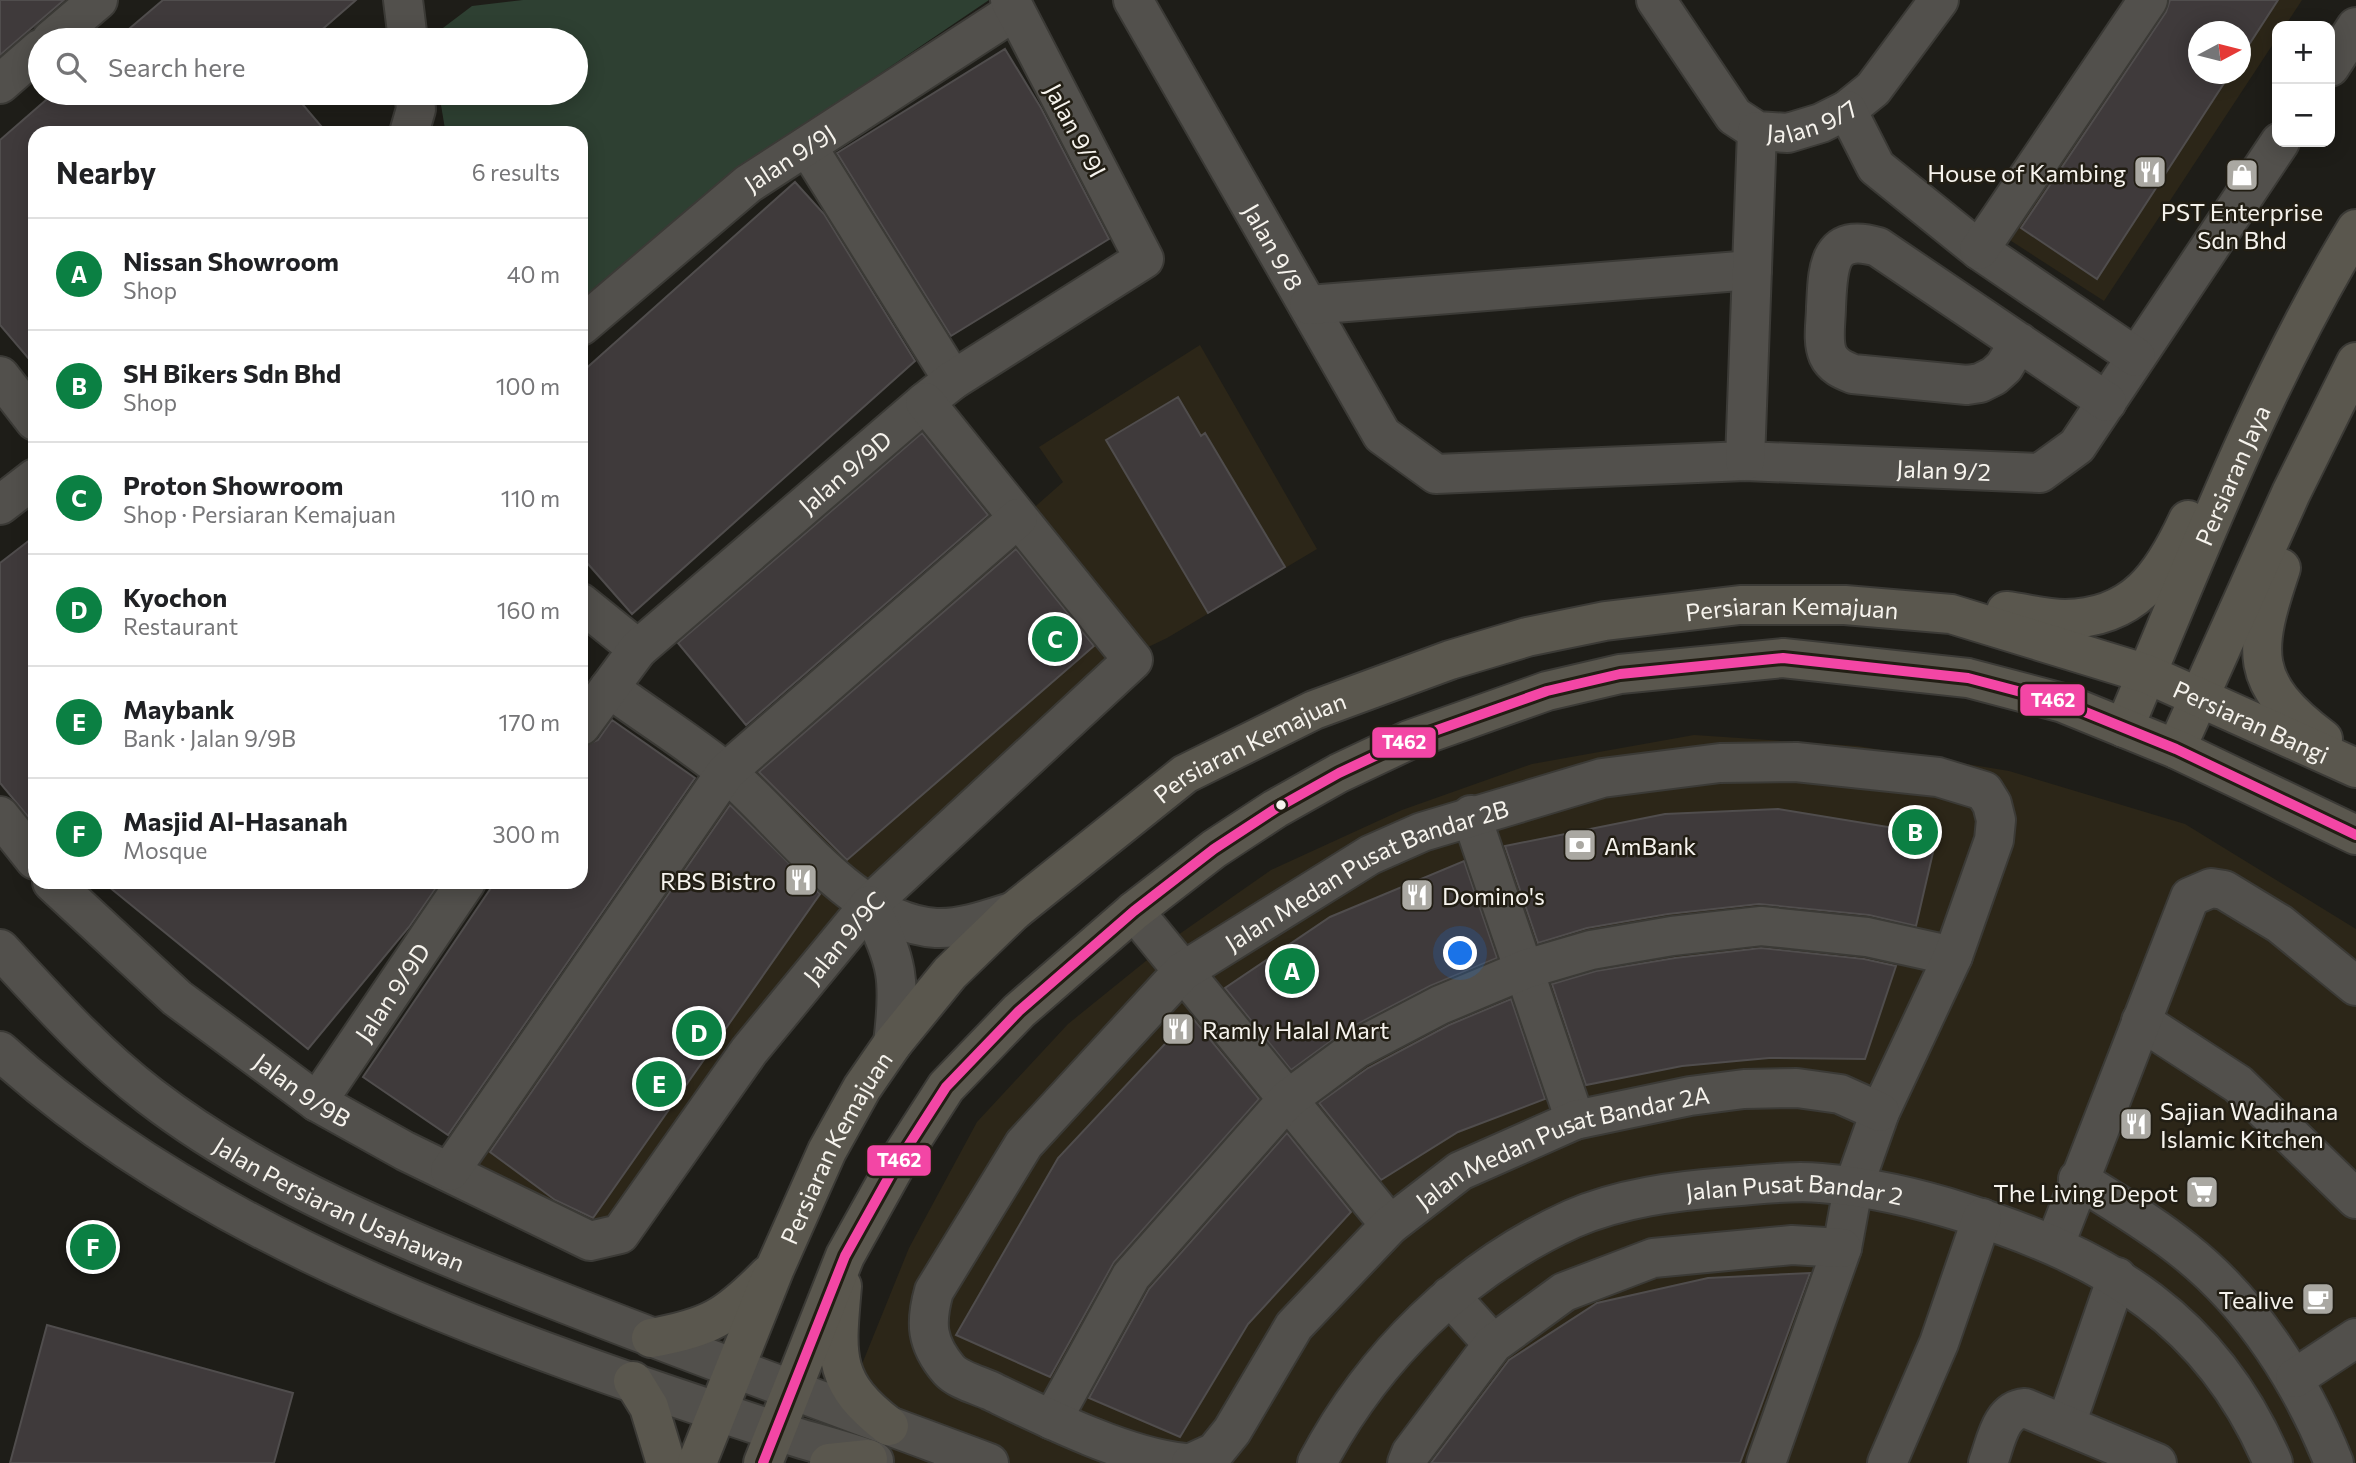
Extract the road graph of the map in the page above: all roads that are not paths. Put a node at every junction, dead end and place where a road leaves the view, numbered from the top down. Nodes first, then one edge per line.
1 (98, 0) edge
2 (403, 0) edge
3 (1133, 0) edge
4 (1656, 0) edge
5 (1940, 0) edge
6 (2148, 0) edge
7 (1011, 6) edge
8 (2356, 27) edge
9 (65, 28) edge
10 (406, 28) edge
11 (2335, 59) edge
12 (28, 60) edge
13 (0, 84) edge
14 (416, 105) edge
15 (1847, 110) junction
16 (411, 126) edge
17 (1757, 131) junction
18 (807, 146) junction
19 (2277, 147) edge
20 (2356, 229) edge
21 (1979, 250) junction
22 (1144, 259) joint
23 (1752, 270) junction
24 (1309, 305) junction
25 (588, 320) edge
26 (2019, 342) junction
27 (2136, 357) junction
28 (2356, 362) edge
29 (0, 376) edge
30 (939, 391) junction
31 (2107, 401) junction
32 (28, 412) edge
33 (2239, 457) junction
34 (1745, 461) junction
35 (1436, 474) joint
36 (28, 483) edge
37 (2291, 494) junction
38 (0, 505) edge
39 (1018, 518) junction
40 (588, 609) edge
41 (1951, 614) junction
42 (638, 649) junction
43 (2147, 674) junction
44 (609, 688) junction
45 (2199, 698) junction
46 (588, 716) edge
47 (2124, 727) junction
48 (2176, 749) junction
49 (2356, 765) edge
50 (726, 772) junction
51 (1471, 815) junction
52 (0, 816) edge
53 (2356, 835) edge
54 (28, 851) edge
55 (58, 889) edge
56 (461, 889) edge
57 (869, 905) junction
58 (1014, 911) junction
59 (1134, 911) junction
60 (0, 949) edge
61 (1953, 956) junction
62 (1526, 969) junction
63 (1182, 972) junction
64 (2356, 986) edge
65 (2141, 1021) junction
66 (893, 1044) junction
67 (0, 1051) edge
68 (1287, 1100) junction
69 (317, 1101) junction
70 (1880, 1112) junction
71 (1575, 1120) junction
72 (450, 1171) junction
73 (2078, 1179) junction
74 (1853, 1188) junction
75 (2356, 1199) edge
76 (1982, 1218) junction
77 (1390, 1226) junction
78 (590, 1241) joint
79 (2055, 1244) junction
80 (1842, 1248) junction
81 (845, 1256) junction
82 (457, 1261) junction
83 (775, 1268) junction
84 (2117, 1277) junction
85 (1451, 1296) junction
86 (432, 1309) junction
87 (651, 1338) junction
88 (2356, 1338) edge
89 (1493, 1344) junction
90 (734, 1371) junction
91 (2295, 1378) junction
92 (633, 1381) junction
93 (792, 1392) junction
94 (718, 1412) junction
95 (1052, 1420) junction
96 (2066, 1423) junction
97 (890, 1426) junction
98 (770, 1447) edge
99 (874, 1461) edge
100 (666, 1463) edge
101 (697, 1463) edge
102 (829, 1463) edge
103 (989, 1463) edge
104 (1185, 1463) edge
105 (1191, 1463) edge
106 (1317, 1463) edge
107 (1407, 1463) edge
108 (1766, 1463) edge
109 (1887, 1463) edge
110 (1988, 1463) edge
111 (2157, 1463) edge
112 (2273, 1463) edge
113 (2334, 1463) edge

1 - 9 street
2 - 10 street
3 - 24 street, Jalan 9/8
4 - 17 street, Jalan 9/7
5 - 15 street, Jalan 9/7
6 - 21 street
7 - 18 street, Jalan 9/9J
7 - 22 street, Jalan 9/9I
8 - 11 street
12 - 13 street
14 - 16 street
15 - 17 street, Jalan 9/7
15 - 21 street
17 - 23 street
18 - 25 street, Jalan 9/9J
18 - 30 street
19 - 27 street, Jalan 9/2
20 - 33 main road, Persiaran Jaya
21 - 27 street
22 - 30 street, Jalan 9/9D
23 - 24 street
23 - 34 street
24 - 35 street, Jalan 9/8
26 - 26 street
26 - 31 street
27 - 31 street, Jalan 9/2
28 - 37 main road
29 - 32 street
30 - 39 street
30 - 42 street, Jalan 9/9D
31 - 34 street, Jalan 9/2
33 - 41 main road
33 - 43 main road, Persiaran Jaya
34 - 35 street, Jalan 9/2
36 - 38 street
37 - 45 main road
37 - 49 main road
39 - 50 street
39 - 57 street, Jalan 9/9C
40 - 42 street
41 - 43 main road, Persiaran Kemajuan
41 - 58 main road, Persiaran Kemajuan
42 - 44 street, Jalan 9/9D
43 - 45 main road, Persiaran Bangi
43 - 47 main road, Persiaran Jaya
44 - 46 street, Jalan 9/9D
44 - 50 street
45 - 48 main road
45 - 49 main road, Persiaran Bangi
47 - 48 main road
47 - 59 main road, Persiaran Kemajuan
48 - 53 main road
50 - 57 street
50 - 72 street
51 - 61 street, Jalan Medan Pusat Bandar 2B
51 - 62 street
51 - 63 street, Jalan Medan Pusat Bandar 2B
52 - 54 street
55 - 69 street, Jalan 9/9B
56 - 69 street, Jalan 9/9D
57 - 58 street
57 - 66 street
57 - 78 street, Jalan 9/9C
58 - 66 main road, Persiaran Kemajuan
59 - 63 street
59 - 81 main road, Persiaran Kemajuan
60 - 82 street, Jalan Persiaran Usahawan
61 - 62 street
61 - 70 street
62 - 68 street
62 - 71 street
63 - 68 street
63 - 95 street, Jalan Medan Pusat Bandar 2B
64 - 65 street
65 - 73 street
65 - 75 street
66 - 83 main road, Persiaran Kemajuan
67 - 86 street
68 - 77 street
68 - 95 street
69 - 72 street, Jalan 9/9B
70 - 71 street, Jalan Medan Pusat Bandar 2A
70 - 74 street
71 - 77 street, Jalan Medan Pusat Bandar 2A
72 - 78 street, Jalan 9/9B
73 - 79 street
73 - 91 street
74 - 76 street, Jalan Pusat Bandar 2
74 - 80 street
74 - 85 street, Jalan Pusat Bandar 2
76 - 79 street, Jalan Pusat Bandar 2
76 - 109 street
77 - 105 street, Jalan Medan Pusat Bandar 2A
79 - 84 street, Jalan Pusat Bandar 2
80 - 89 street
80 - 108 street
81 - 93 main road, Persiaran Kemajuan
81 - 97 main road
82 - 86 street
82 - 87 street, Jalan Persiaran Usahawan
83 - 87 main road
83 - 90 main road, Persiaran Kemajuan
84 - 96 street
84 - 112 street, Jalan Pusat Bandar 2
85 - 89 street
85 - 106 street, Jalan Pusat Bandar 2
86 - 92 street
87 - 90 street, Jalan Persiaran Usahawan
88 - 91 street
89 - 107 street
90 - 93 street, Jalan Persiaran Usahawan
90 - 94 main road, Persiaran Kemajuan
91 - 113 street
92 - 94 street
92 - 100 main road
93 - 97 street, Jalan Persiaran Usahawan
93 - 98 main road, Persiaran Kemajuan
94 - 98 street
94 - 101 main road, Persiaran Kemajuan
95 - 104 street
96 - 110 street
96 - 111 street
97 - 103 street, Jalan Persiaran Usahawan
98 - 99 street
99 - 102 main road

